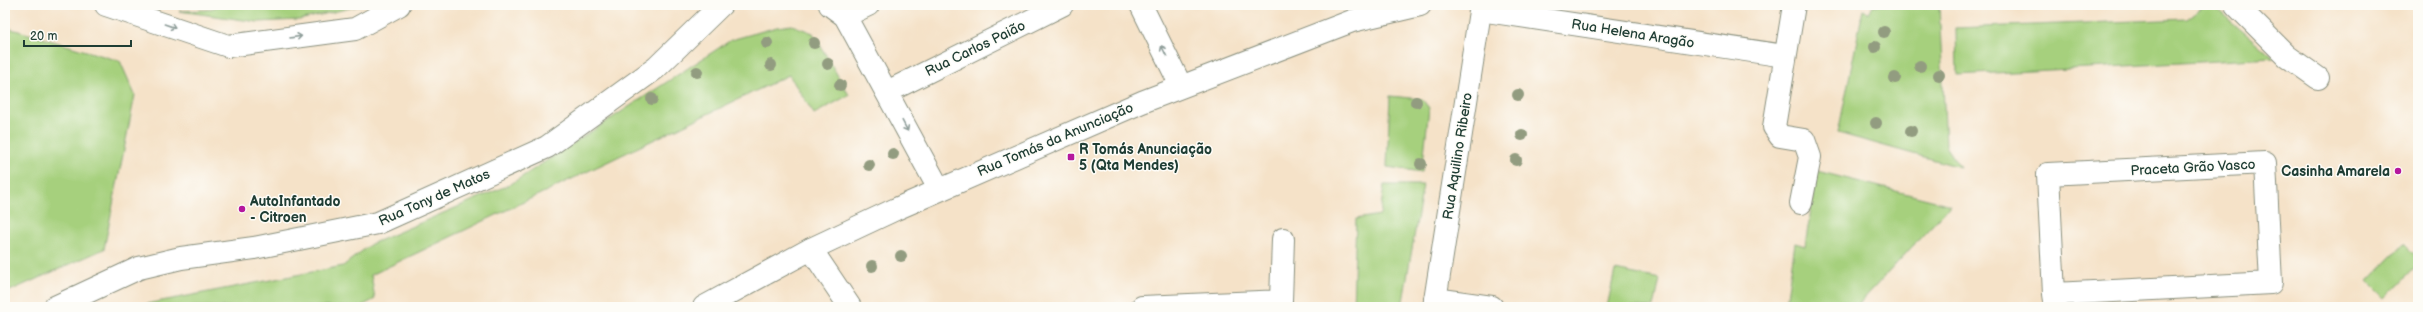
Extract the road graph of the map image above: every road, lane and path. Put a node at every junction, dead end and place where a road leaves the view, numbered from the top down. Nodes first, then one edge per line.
1 (106, 5) edge
2 (399, 5) edge
3 (721, 5) edge
4 (868, 5) edge
5 (1062, 5) edge
6 (1141, 5) edge
7 (1420, 5) edge
8 (1794, 5) edge
9 (2236, 5) edge
10 (1481, 8) edge
11 (838, 11) edge
12 (1786, 56) junction
13 (2318, 78) dead end
14 (1181, 86) junction
15 (887, 92) junction
16 (939, 189) junction
17 (1801, 204) dead end
18 (1283, 239) dead end
19 (811, 249) junction
20 (2055, 300) edge
21 (1435, 303) edge
22 (55, 307) edge
23 (704, 307) edge
24 (850, 307) edge
25 (1142, 307) edge
26 (1492, 307) edge

1 -> 2 street
3 - 22 street, Rua Tony de Matos
4 - 11 street
5 - 15 street, Rua Carlos Paião
14 -> 6 street
7 - 14 street, Rua Tomás da Anunciação
8 - 12 street
9 - 13 street
10 - 12 street, Rua Helena Aragão
10 - 21 street, Rua Aquilino Ribeiro
11 - 15 street
12 - 17 street
14 - 16 street, Rua Tomás da Anunciação
15 -> 16 street
16 - 19 street, Rua Tomás da Anunciação
18 - 25 street
19 - 23 street, Rua Tomás da Anunciação
19 - 24 street
20 - 20 street, Praceta Grão Vasco
21 - 26 street

